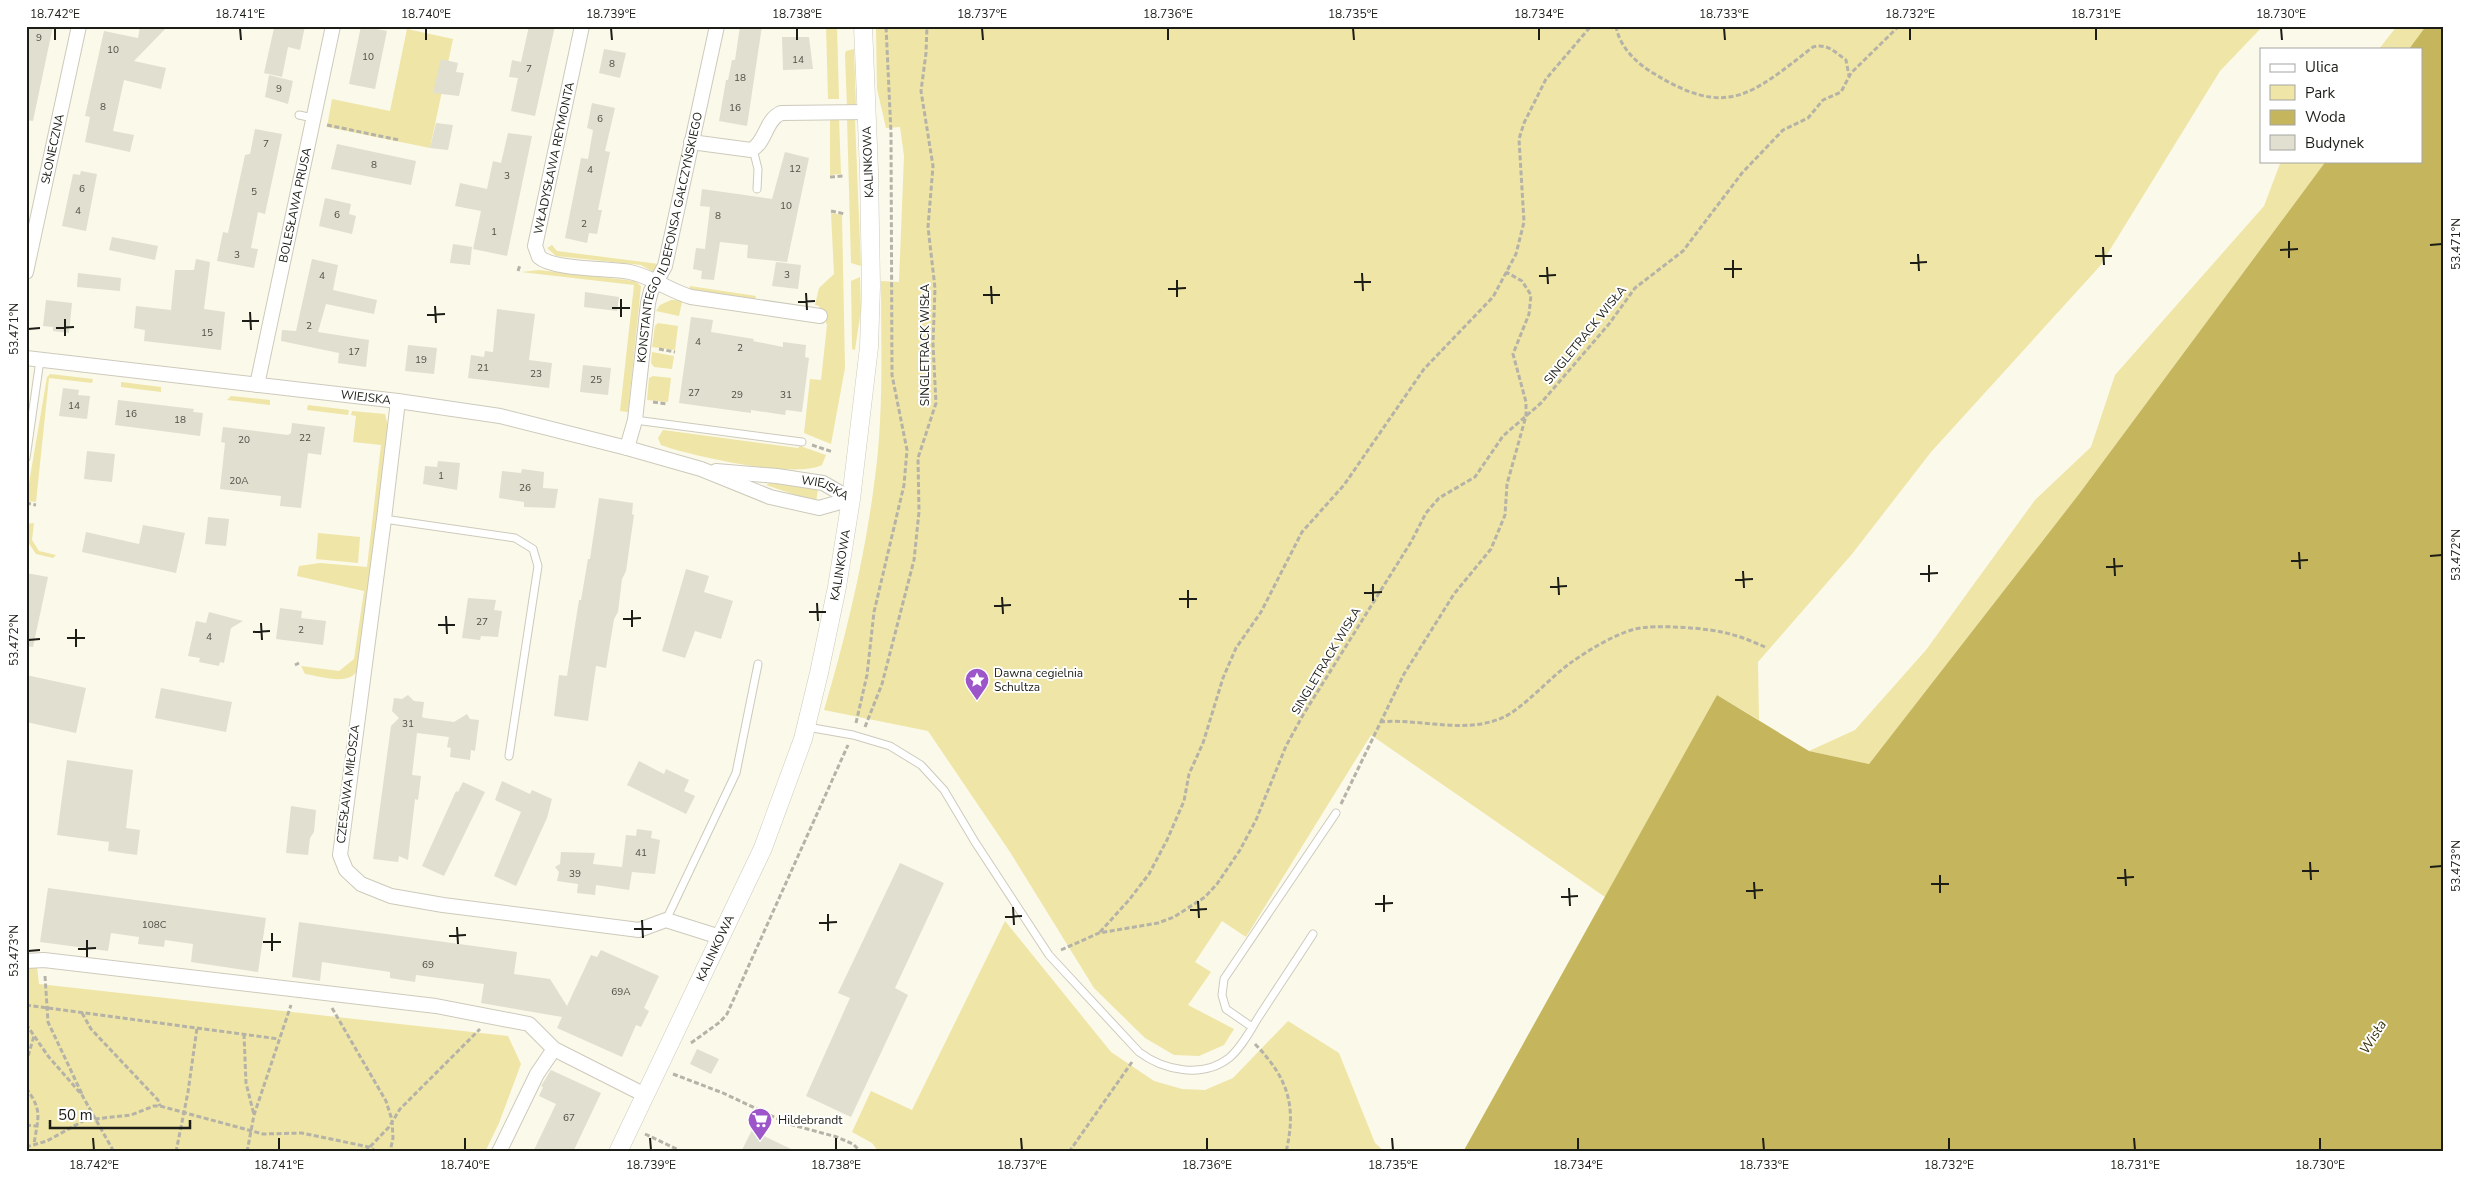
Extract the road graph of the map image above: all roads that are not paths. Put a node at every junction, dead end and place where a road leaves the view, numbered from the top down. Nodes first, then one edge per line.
1 (79, 26) edge
2 (333, 26) edge
3 (582, 26) edge
4 (717, 26) edge
5 (863, 26) edge
6 (867, 112) junction
7 (691, 142) junction
8 (753, 149) junction
9 (757, 189) dead end
10 (26, 272) edge
11 (656, 283) junction
12 (820, 316) dead end
13 (33, 359) edge
14 (257, 385) junction
15 (398, 401) junction
16 (635, 420) junction
17 (802, 442) road end
18 (628, 448) junction
19 (26, 458) edge
20 (701, 469) junction
21 (851, 499) junction
22 (384, 519) junction
23 (758, 664) dead end
24 (806, 727) junction
25 (509, 756) dead end
26 (1336, 813) road end
27 (666, 920) junction
28 (1313, 934) dead end
29 (720, 937) junction
30 (26, 961) edge
31 (1252, 1027) junction
32 (554, 1050) junction
33 (645, 1095) junction
34 (499, 1152) edge
35 (618, 1152) edge

1 - 10 street, SŁONECZNA
2 - 14 street, BOLESŁAWA PRUSA
3 - 11 street, WŁADYSŁAWA REYMONTA
4 - 7 street, KONSTANTEGO ILDEFONSA GAŁCZYŃSKIEGO
5 - 6 street, KALINKOWA
6 - 8 street
6 - 21 street, KALINKOWA
7 - 8 street
7 - 11 street, KONSTANTEGO ILDEFONSA GAŁCZYŃSKIEGO
8 - 9 lane
11 - 12 street
11 - 16 street, KONSTANTEGO ILDEFONSA GAŁCZYŃSKIEGO
13 - 14 street, WIEJSKA
13 - 19 lane
14 - 15 street, WIEJSKA
15 - 18 street, WIEJSKA
15 - 22 street, CZESŁAWA MIŁOSZA
16 - 17 lane
16 - 18 street, KONSTANTEGO ILDEFONSA GAŁCZYŃSKIEGO
18 - 20 street, WIEJSKA
20 - 21 street, WIEJSKA
20 - 21 street, WIEJSKA
21 - 24 street, KALINKOWA
22 - 25 lane
22 - 27 street, CZESŁAWA MIŁOSZA
23 - 27 lane
24 - 29 street, KALINKOWA
24 - 31 lane
26 - 31 lane
27 - 29 street
28 - 31 lane
29 - 33 street, KALINKOWA
30 - 32 street
32 - 33 street
32 - 34 street
33 - 35 street, KALINKOWA

